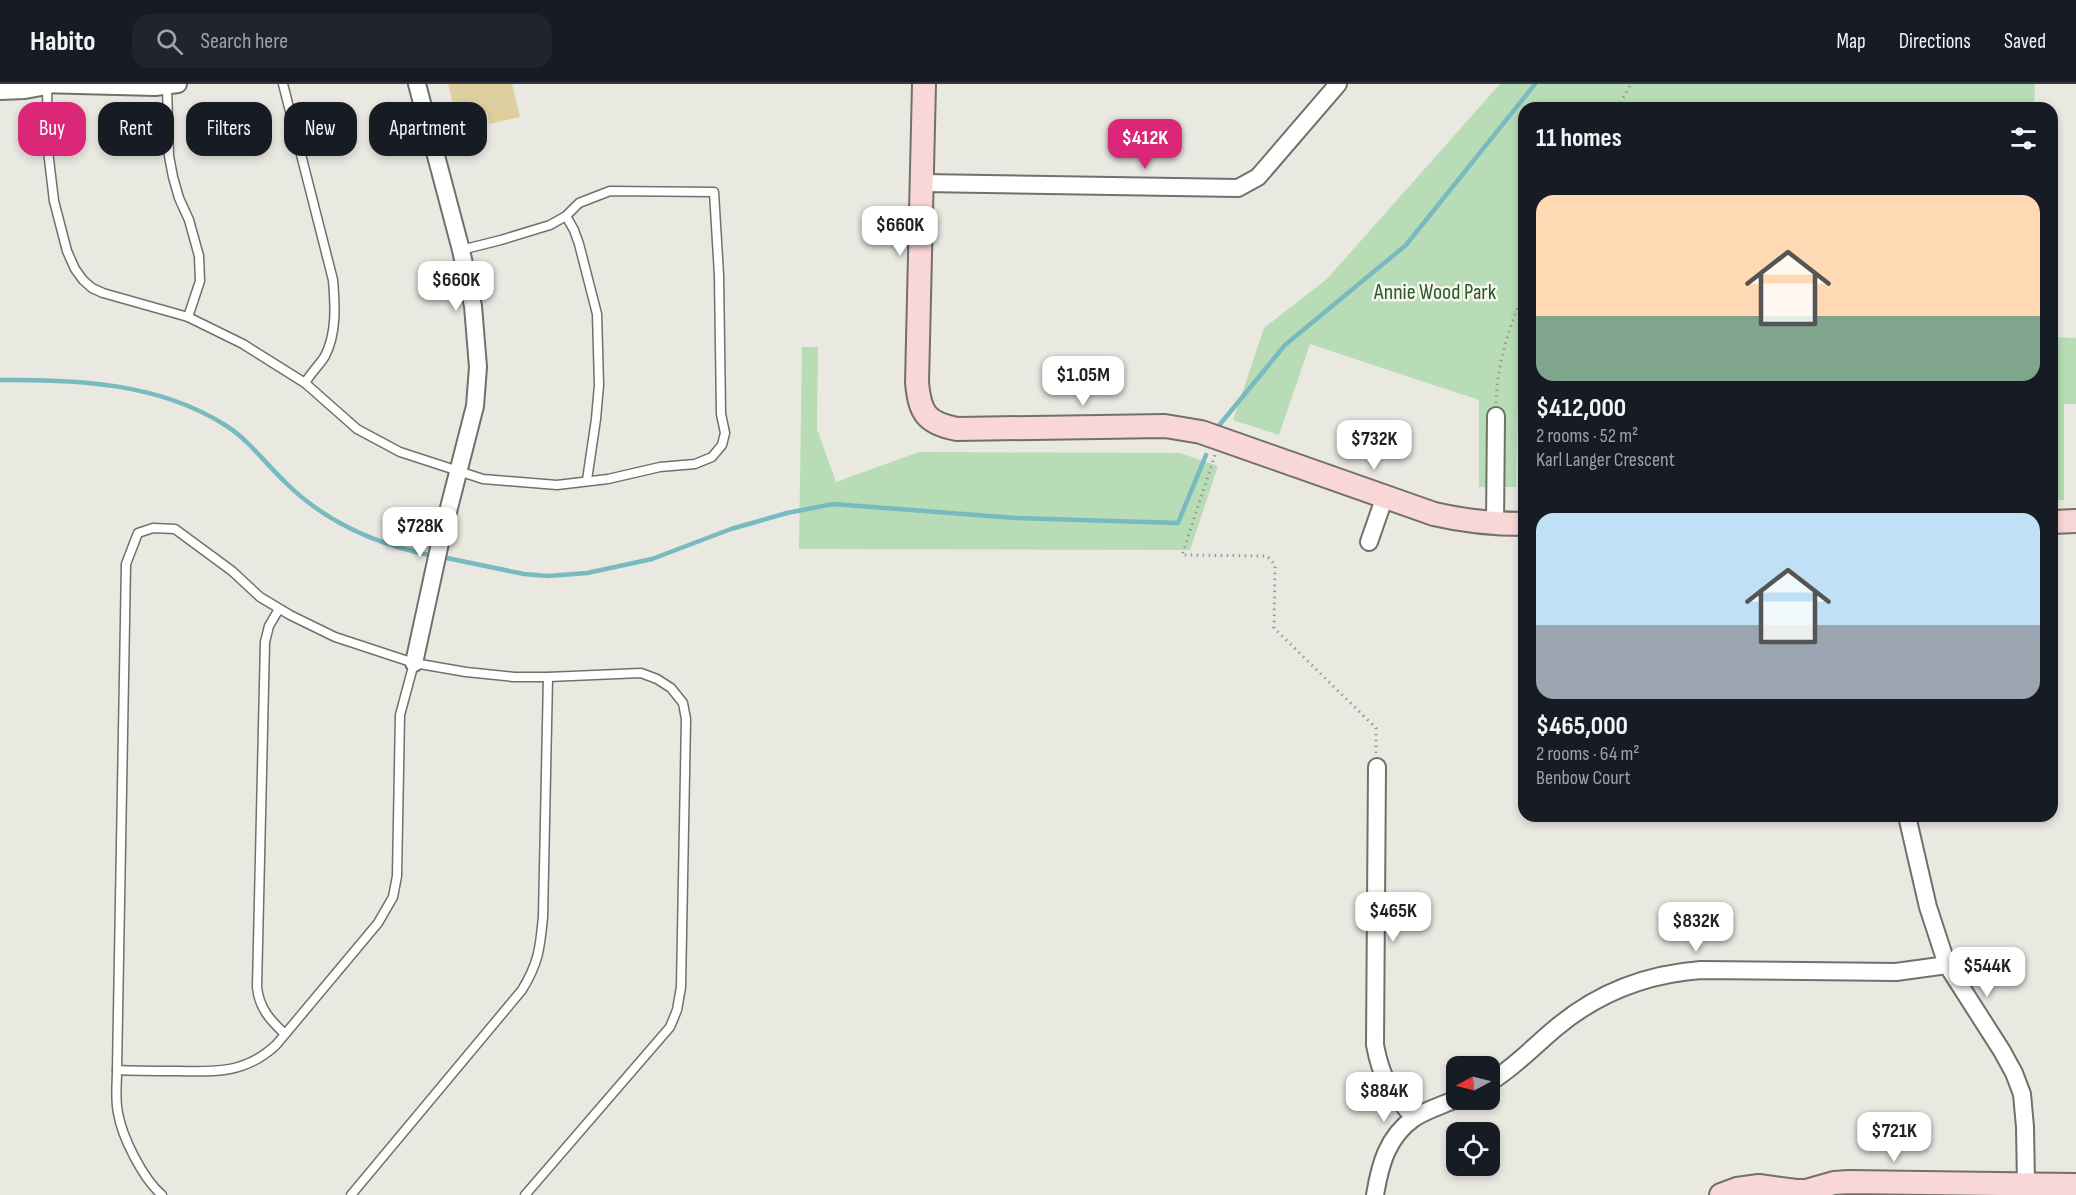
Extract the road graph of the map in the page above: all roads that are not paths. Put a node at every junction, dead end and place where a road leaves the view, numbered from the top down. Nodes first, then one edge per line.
1 (44, 84) edge
2 (284, 84) edge
3 (417, 84) edge
4 (924, 84) edge
5 (1338, 84) edge
6 (172, 85) edge
7 (0, 91) edge
8 (922, 183) junction
9 (566, 216) junction
10 (460, 250) junction
11 (188, 317) junction
12 (305, 383) junction
13 (1496, 416) road end
14 (459, 471) junction
15 (587, 480) junction
16 (1385, 496) junction
17 (2076, 521) edge
18 (2058, 522) edge
19 (1495, 524) junction
20 (1518, 524) edge
21 (1369, 542) dead end
22 (279, 609) junction
23 (414, 663) junction
24 (548, 677) junction
25 (1377, 767) road end
26 (1908, 822) edge
27 (1947, 965) junction
28 (285, 1034) junction
29 (117, 1070) junction
30 (1500, 1076) edge
31 (1446, 1104) edge
32 (1414, 1118) junction
33 (2026, 1184) junction
34 (2076, 1185) edge
35 (1796, 1193) edge
36 (162, 1195) edge
37 (351, 1195) edge
38 (525, 1195) edge
39 (1375, 1195) edge
40 (1721, 1195) edge

1 - 6 street
1 - 7 street
1 - 11 lane
2 - 12 lane
3 - 10 street
4 - 8 street
5 - 8 street
6 - 11 lane
8 - 16 street
9 - 10 lane
9 - 15 lane
9 - 15 lane
10 - 14 street
11 - 12 lane
12 - 14 lane
13 - 19 street
14 - 15 lane
14 - 23 street
16 - 19 street
16 - 21 street
17 - 18 street
19 - 20 street
22 - 23 lane
22 - 28 lane
22 - 29 lane
23 - 24 lane
23 - 28 lane
24 - 37 lane
24 - 38 lane
25 - 32 street
26 - 27 street
27 - 30 street
27 - 33 street
28 - 29 lane
29 - 36 lane
31 - 32 street
32 - 39 street
33 - 34 street
33 - 35 street
35 - 40 street

